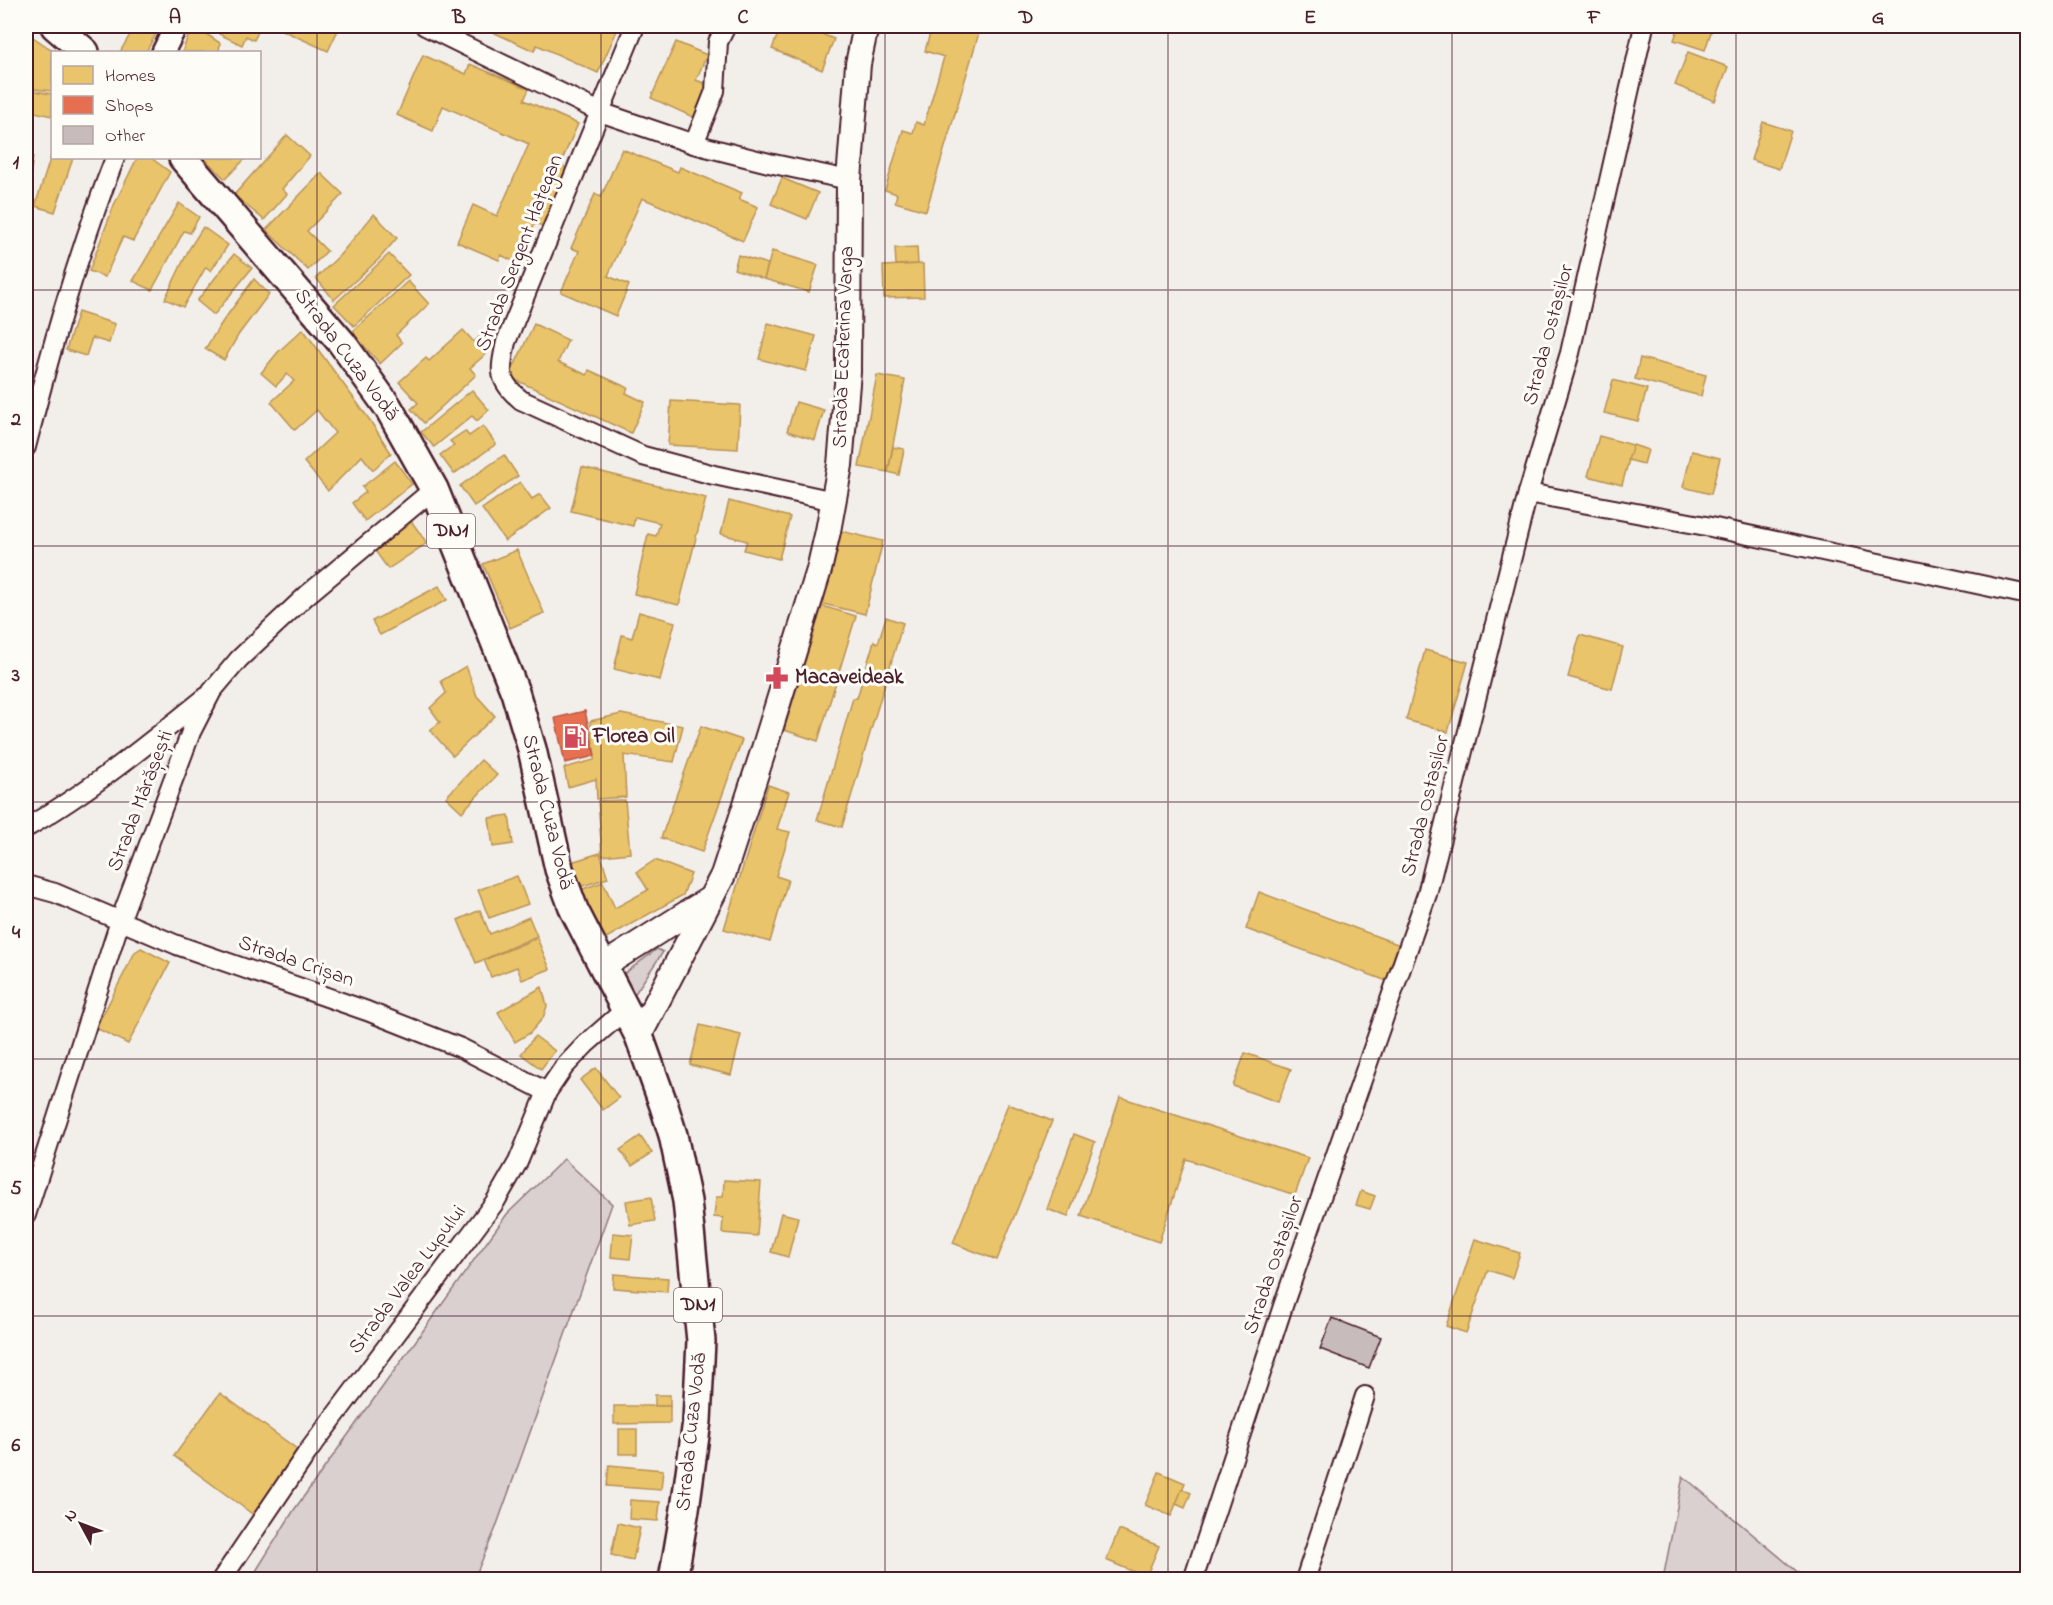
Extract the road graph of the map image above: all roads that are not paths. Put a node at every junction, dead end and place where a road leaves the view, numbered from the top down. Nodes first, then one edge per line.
1 (55, 26) edge
2 (176, 26) edge
3 (425, 26) edge
4 (635, 26) edge
5 (726, 26) edge
6 (866, 26) edge
7 (1644, 26) edge
8 (84, 51) edge
9 (164, 51) edge
10 (600, 112) junction
11 (694, 144) junction
12 (115, 159) edge
13 (184, 159) edge
14 (849, 180) junction
15 (26, 447) edge
16 (434, 489) junction
17 (1528, 493) junction
18 (834, 501) junction
19 (2028, 596) edge
20 (212, 691) junction
21 (26, 828) edge
22 (26, 885) edge
23 (708, 900) junction
24 (120, 921) junction
25 (603, 966) junction
26 (626, 1009) junction
27 (639, 1036) junction
28 (547, 1092) junction
29 (26, 1215) edge
30 (1365, 1396) dead end
31 (221, 1580) edge
32 (673, 1580) edge
33 (1193, 1580) edge
34 (1305, 1580) edge

1 - 8 main road
2 - 9 street
3 - 10 street
4 - 10 street, Strada Sergent Hațegan
5 - 11 street
6 - 14 main road, Strada Ecaterina Varga
7 - 17 street, Strada Ostașilor
10 - 11 street
10 - 18 street, Strada Sergent Hațegan
11 - 14 street
12 - 15 street
13 - 16 main road, Strada Cuza Vodă / DN1
14 - 18 main road, Strada Ecaterina Varga
16 - 20 street, Strada Mărășești
16 - 25 main road, Strada Cuza Vodă / DN1
17 - 19 street
17 - 33 street, Strada Ostașilor
18 - 23 main road, Strada Ecaterina Varga
20 - 21 street
20 - 24 street, Strada Mărășești
22 - 24 street, Strada Crișan
23 - 25 main road, Strada Ecaterina Varga
23 - 27 main road, Strada Ecaterina Varga
24 - 28 street, Strada Crișan
24 - 29 street, Strada Mărășești
25 - 26 main road, Strada Cuza Vodă / DN1
26 - 27 main road, Strada Cuza Vodă / DN1
26 - 28 street, Strada Valea Lupului
27 - 32 main road, Strada Cuza Vodă / DN1
28 - 31 street, Strada Valea Lupului
30 - 34 street

